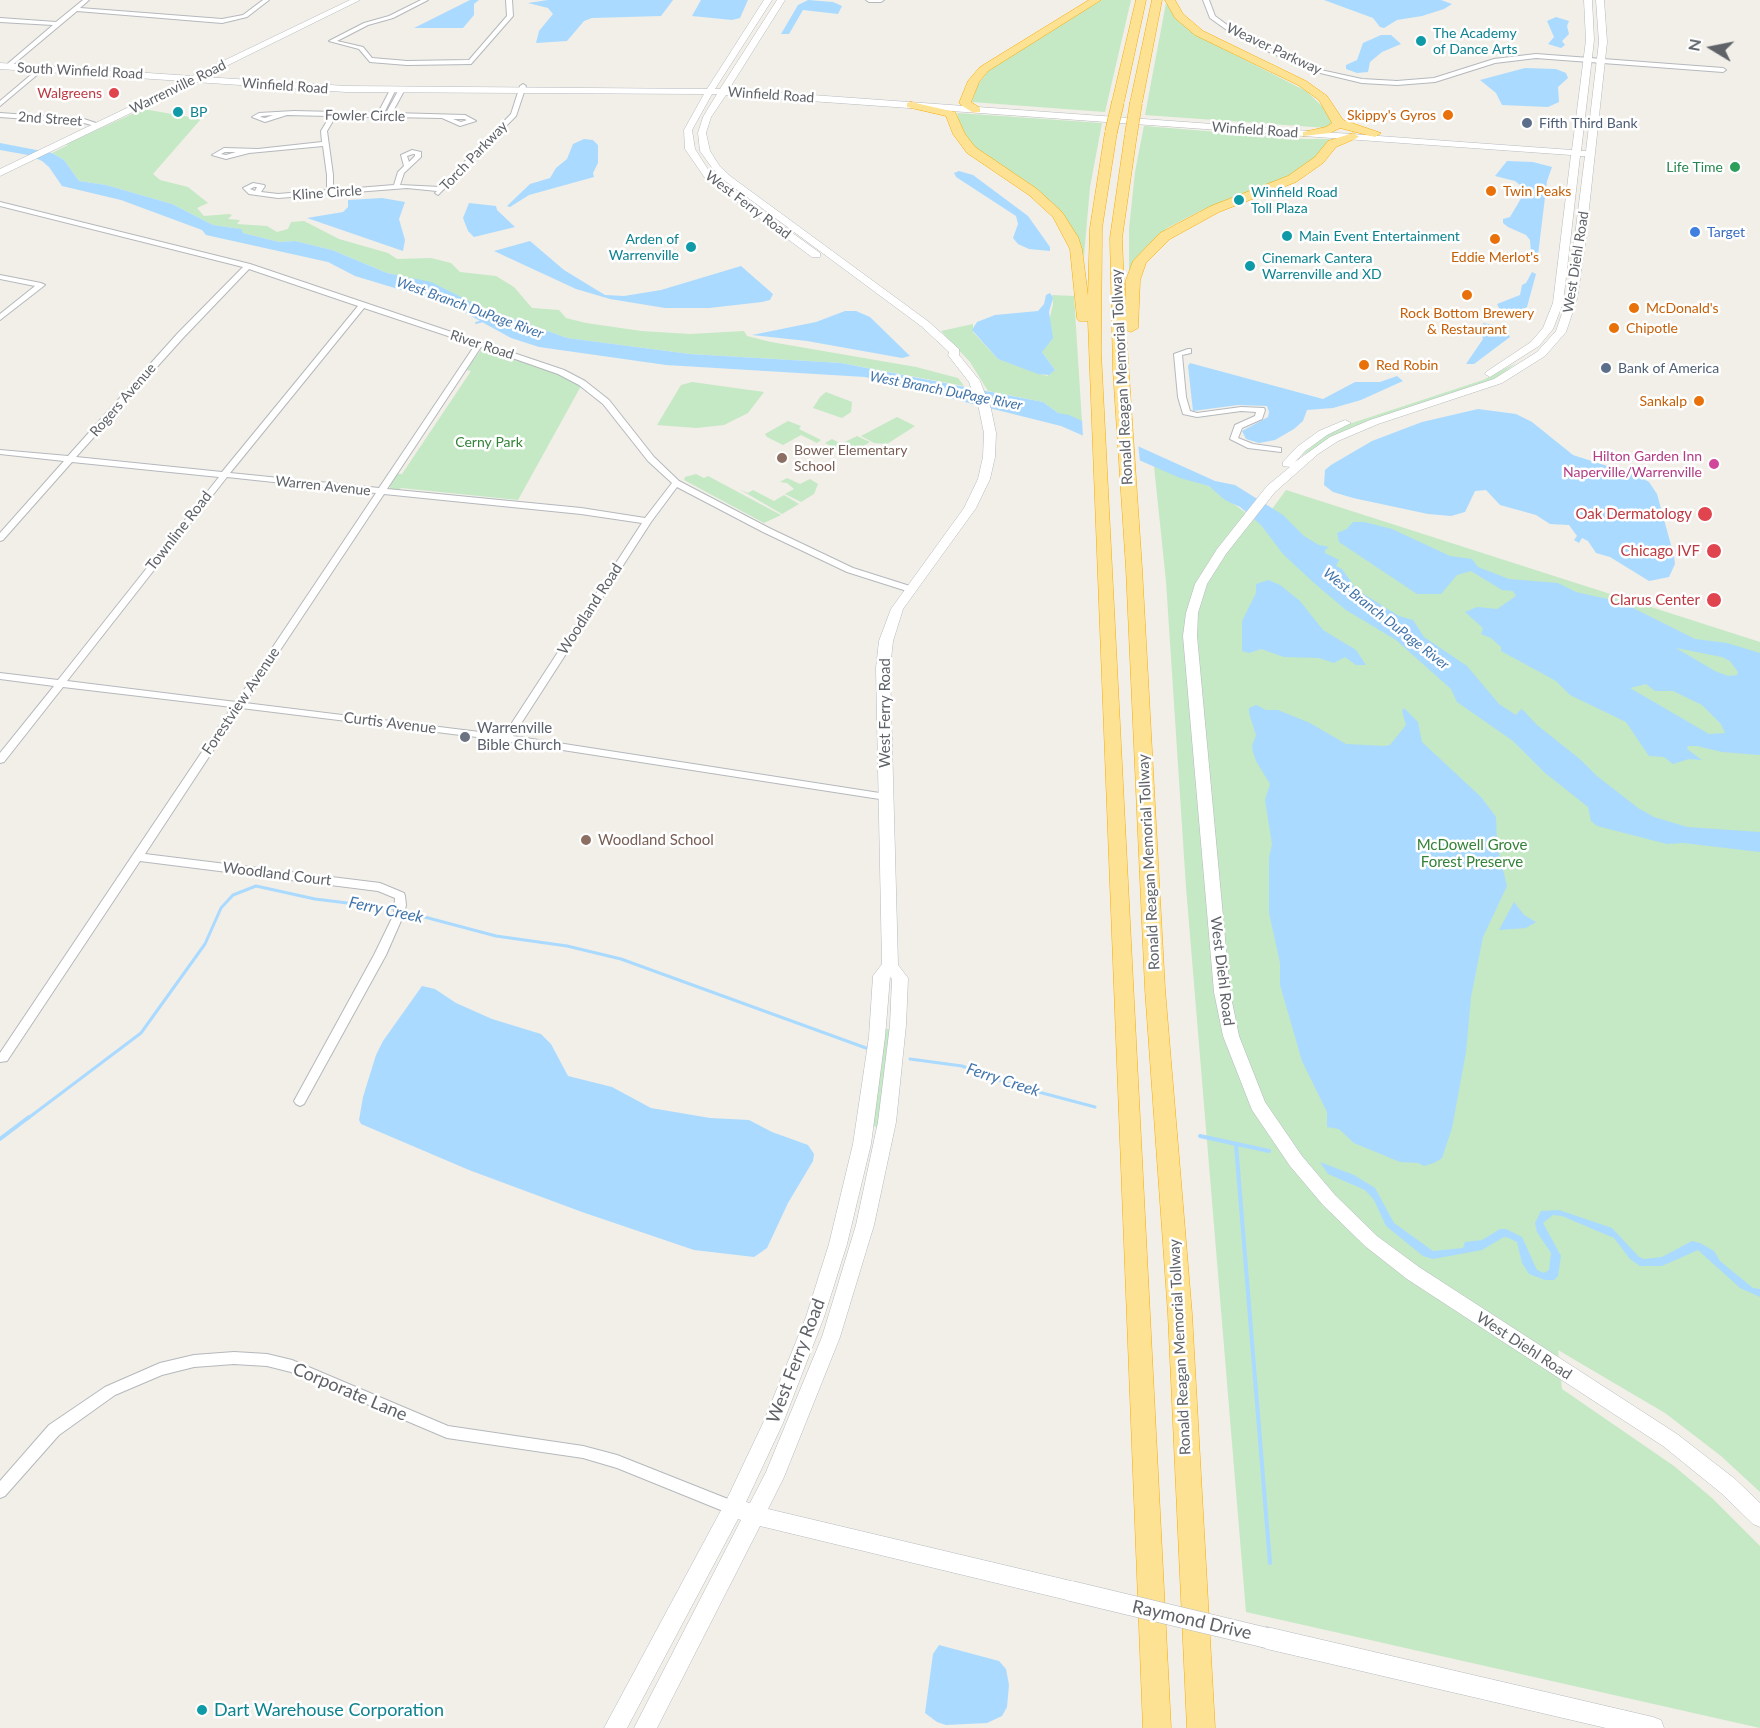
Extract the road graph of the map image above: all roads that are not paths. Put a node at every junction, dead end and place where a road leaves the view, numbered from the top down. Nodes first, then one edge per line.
1 (86, 0) edge
2 (266, 0) edge
3 (356, 0) edge
4 (425, 0) edge
5 (509, 0) edge
6 (768, 0) edge
7 (781, 0) edge
8 (869, 0) edge
9 (881, 0) edge
10 (1096, 0) edge
11 (1141, 0) edge
12 (1157, 0) edge
13 (1170, 0) edge
14 (1206, 0) edge
15 (1588, 0) edge
16 (1600, 0) edge
17 (75, 9) junction
18 (0, 20) edge
19 (58, 24) junction
20 (1588, 61) junction
21 (1600, 62) junction
22 (3, 67) edge
23 (218, 68) junction
24 (41, 69) junction
25 (1723, 70) dead end
26 (735, 73) junction
27 (720, 75) junction
28 (195, 78) junction
29 (232, 78) junction
30 (675, 87) junction
31 (523, 88) junction
32 (970, 88) junction
33 (711, 89) junction
34 (724, 89) junction
35 (776, 90) junction
36 (397, 91) junction
37 (752, 94) junction
38 (917, 103) junction
39 (0, 104) edge
40 (700, 106) junction
41 (966, 108) junction
42 (286, 113) dead end
43 (0, 115) edge
44 (333, 116) junction
45 (379, 117) junction
46 (387, 117) junction
47 (444, 117) dead end
48 (707, 117) junction
49 (1338, 120) junction
50 (99, 125) junction
51 (1376, 133) junction
52 (1322, 134) junction
53 (1353, 137) joint
54 (1579, 138) junction
55 (325, 144) junction
56 (1558, 147) junction
57 (1519, 150) junction
58 (248, 151) dead end
59 (1577, 151) junction
60 (1590, 152) junction
61 (407, 166) dead end
62 (1575, 169) junction
63 (1, 173) edge
64 (396, 188) junction
65 (258, 191) dead end
66 (440, 191) joint
67 (330, 193) junction
68 (0, 204) edge
69 (1566, 236) junction
70 (1584, 245) junction
71 (248, 265) junction
72 (0, 277) edge
73 (362, 305) junction
74 (0, 318) edge
75 (479, 345) junction
76 (1188, 351) dead end
77 (1094, 352) junction
78 (953, 355) junction
79 (1120, 370) junction
80 (1278, 450) dead end
81 (0, 452) edge
82 (71, 459) junction
83 (224, 475) junction
84 (676, 483) junction
85 (382, 492) junction
86 (1269, 492) junction
87 (647, 521) junction
88 (0, 538) edge
89 (910, 590) junction
90 (0, 676) edge
91 (60, 684) junction
92 (239, 704) junction
93 (507, 738) junction
94 (0, 760) edge
95 (886, 797) junction
96 (138, 856) junction
97 (890, 966) junction
98 (3, 1058) dead end
99 (300, 1101) dead end
100 (0, 1491) edge
101 (733, 1508) junction
102 (755, 1515) junction
103 (1760, 1517) edge
104 (615, 1728) edge
105 (645, 1728) edge
106 (1157, 1728) edge
107 (1201, 1728) edge
108 (1653, 1728) edge

1 - 17 street
2 - 17 street
3 - 23 main road, Warrenville Road
4 - 5 street
6 - 27 main road, West Ferry Road
7 - 26 main road, West Ferry Road
8 - 9 street
10 - 32 highway
11 - 77 highway, Ronald Reagan Memorial Tollway, bridge
12 - 79 highway, Ronald Reagan Memorial Tollway, bridge
13 - 49 highway
14 - 20 street, Weaver Parkway
15 - 20 main road, West Diehl Road
16 - 21 main road, West Diehl Road
17 - 19 street
18 - 19 street
19 - 22 street
20 - 21 street, Weaver Parkway
20 - 54 main road, West Diehl Road
21 - 25 street, Weaver Parkway
21 - 60 main road, West Diehl Road
22 - 24 main road, South Winfield Road
23 - 28 main road, Warrenville Road
23 - 29 main road
24 - 28 main road, South Winfield Road
24 - 39 street
26 - 34 main road, West Ferry Road
26 - 35 main road
27 - 30 main road
27 - 33 main road, West Ferry Road
28 - 29 main road, Winfield Road
28 - 36 main road, Winfield Road
28 - 50 main road, Warrenville Road
29 - 31 main road, Winfield Road
30 - 31 main road, Winfield Road
30 - 33 main road, Winfield Road
30 - 40 main road
31 - 36 main road, Winfield Road
31 - 66 street, Torch Parkway
32 - 38 highway
32 - 41 highway
33 - 34 main road, Winfield Road
33 - 40 main road, West Ferry Road
34 - 35 main road, Winfield Road
34 - 37 main road, Winfield Road
34 - 48 main road, West Ferry Road
35 - 38 main road, Winfield Road
36 - 45 street
36 - 46 street
37 - 38 main road, Winfield Road
37 - 48 main road
38 - 41 main road, Winfield Road
38 - 41 highway
40 - 78 main road, West Ferry Road
41 - 52 main road, Winfield Road
41 - 77 highway
42 - 44 street, Fowler Circle
43 - 50 street, 2nd Street
44 - 45 street, Fowler Circle
44 - 55 street
45 - 46 street, Fowler Circle
46 - 47 street, Fowler Circle
48 - 78 main road, West Ferry Road
49 - 51 highway
49 - 52 highway
50 - 63 main road, Warrenville Road
51 - 52 main road, Winfield Road
51 - 56 main road, Winfield Road
52 - 53 highway
52 - 79 highway
53 - 57 main road, Winfield Road
54 - 56 main road
54 - 59 main road, West Diehl Road
55 - 58 street
55 - 67 street
56 - 59 main road, Winfield Road
57 - 59 main road, Winfield Road
57 - 62 main road
59 - 60 main road, Winfield Road
59 - 62 main road, West Diehl Road
60 - 70 main road, West Diehl Road
61 - 64 street
62 - 69 main road, West Diehl Road
64 - 66 street, Kline Circle
64 - 67 street, Kline Circle
65 - 67 street, Kline Circle
68 - 71 street, River Road
69 - 70 main road
69 - 86 main road, West Diehl Road
70 - 86 main road, West Diehl Road
71 - 73 street, River Road
71 - 82 street, Rogers Avenue
72 - 74 street
73 - 75 street, River Road
73 - 83 street, Townline Road
75 - 84 street, River Road
75 - 85 street, Forestview Avenue
76 - 80 street
77 - 106 highway, Ronald Reagan Memorial Tollway
78 - 89 main road, West Ferry Road
79 - 107 highway, Ronald Reagan Memorial Tollway
81 - 82 street, Warren Avenue
82 - 83 street, Warren Avenue
82 - 88 street, Rogers Avenue
83 - 85 street, Warren Avenue
83 - 91 street, Townline Road
84 - 87 street, Woodland Road
84 - 89 street, River Road
85 - 87 street, Warren Avenue
85 - 92 street, Forestview Avenue
86 - 103 main road, West Diehl Road
87 - 93 street, Woodland Road
89 - 95 main road, West Ferry Road
90 - 91 street, Curtis Avenue
91 - 92 street, Curtis Avenue
91 - 94 street, Townline Road
92 - 93 street, Curtis Avenue
92 - 96 street, Forestview Avenue
93 - 95 street, Curtis Avenue
95 - 97 main road, West Ferry Road
96 - 98 street, Forestview Avenue
96 - 99 street, Woodland Court
97 - 101 main road, West Ferry Road
97 - 102 main road, West Ferry Road
100 - 101 street, Corporate Lane
101 - 102 main road, Raymond Drive
101 - 104 main road, West Ferry Road
102 - 105 main road, West Ferry Road
102 - 108 main road, Raymond Drive, bridge

